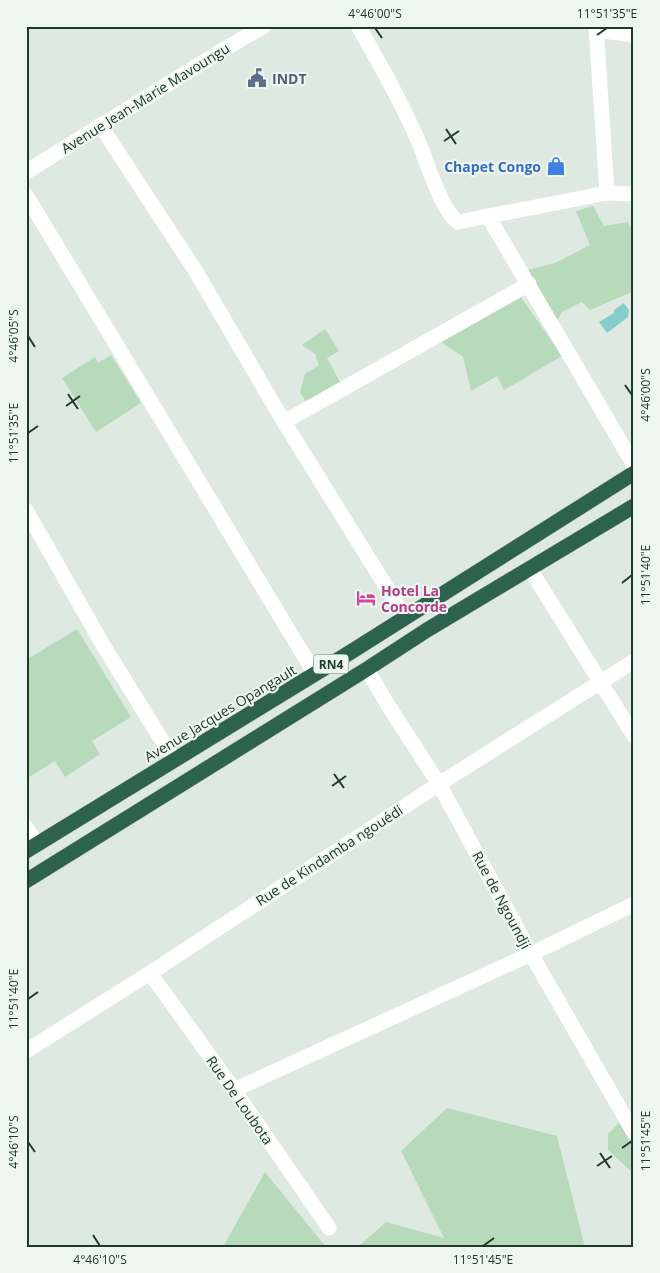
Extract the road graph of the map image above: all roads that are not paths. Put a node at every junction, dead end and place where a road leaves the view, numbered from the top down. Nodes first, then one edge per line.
1 (264, 26) edge
2 (358, 26) edge
3 (596, 28) edge
4 (634, 35) edge
5 (100, 126) junction
6 (26, 172) edge
7 (607, 193) junction
8 (634, 194) edge
9 (26, 195) edge
10 (488, 216) junction
11 (529, 284) junction
12 (284, 422) junction
13 (634, 465) edge
14 (634, 473) edge
15 (634, 506) edge
16 (26, 510) edge
17 (530, 569) junction
18 (405, 617) junction
19 (634, 661) edge
20 (367, 669) junction
21 (315, 674) junction
22 (602, 682) junction
23 (634, 736) edge
24 (174, 760) junction
25 (439, 784) junction
26 (26, 827) edge
27 (32, 847) edge
28 (26, 881) edge
29 (634, 904) edge
30 (532, 954) junction
31 (150, 973) junction
32 (26, 1051) edge
33 (234, 1090) junction
34 (634, 1133) edge
35 (329, 1228) dead end

1 - 5 street, Avenue Jean-Marie Mavoungu
2 - 10 street
3 - 4 street
3 - 7 street
5 - 6 street, Avenue Jean-Marie Mavoungu
5 - 12 street
7 - 8 street
7 - 10 street
9 - 21 street
10 - 11 street
11 - 12 street
11 - 13 street
12 - 18 street
14 - 18 highway, Avenue Jacques Opangault / RN4
15 - 17 highway, RN4
16 - 24 street
17 - 20 highway, RN4
17 - 22 street
18 - 21 highway, Avenue Jacques Opangault / RN4
19 - 22 street, Rue de Kindamba ngouédi
20 - 25 street, Rue de Ngoundji
20 - 28 highway, RN4
21 - 24 highway, Avenue Jacques Opangault / RN4
22 - 23 street
22 - 25 street, Rue de Kindamba ngouédi
24 - 27 highway, Avenue Jacques Opangault / RN4
25 - 30 street, Rue de Ngoundji
25 - 31 street, Rue de Kindamba ngouédi
26 - 27 street
29 - 30 street
30 - 33 street
30 - 34 street, Rue de Ngoundji
31 - 32 street, Rue de Kindamba ngouédi
31 - 33 street, Rue De Loubota
33 - 35 street, Rue De Loubota

